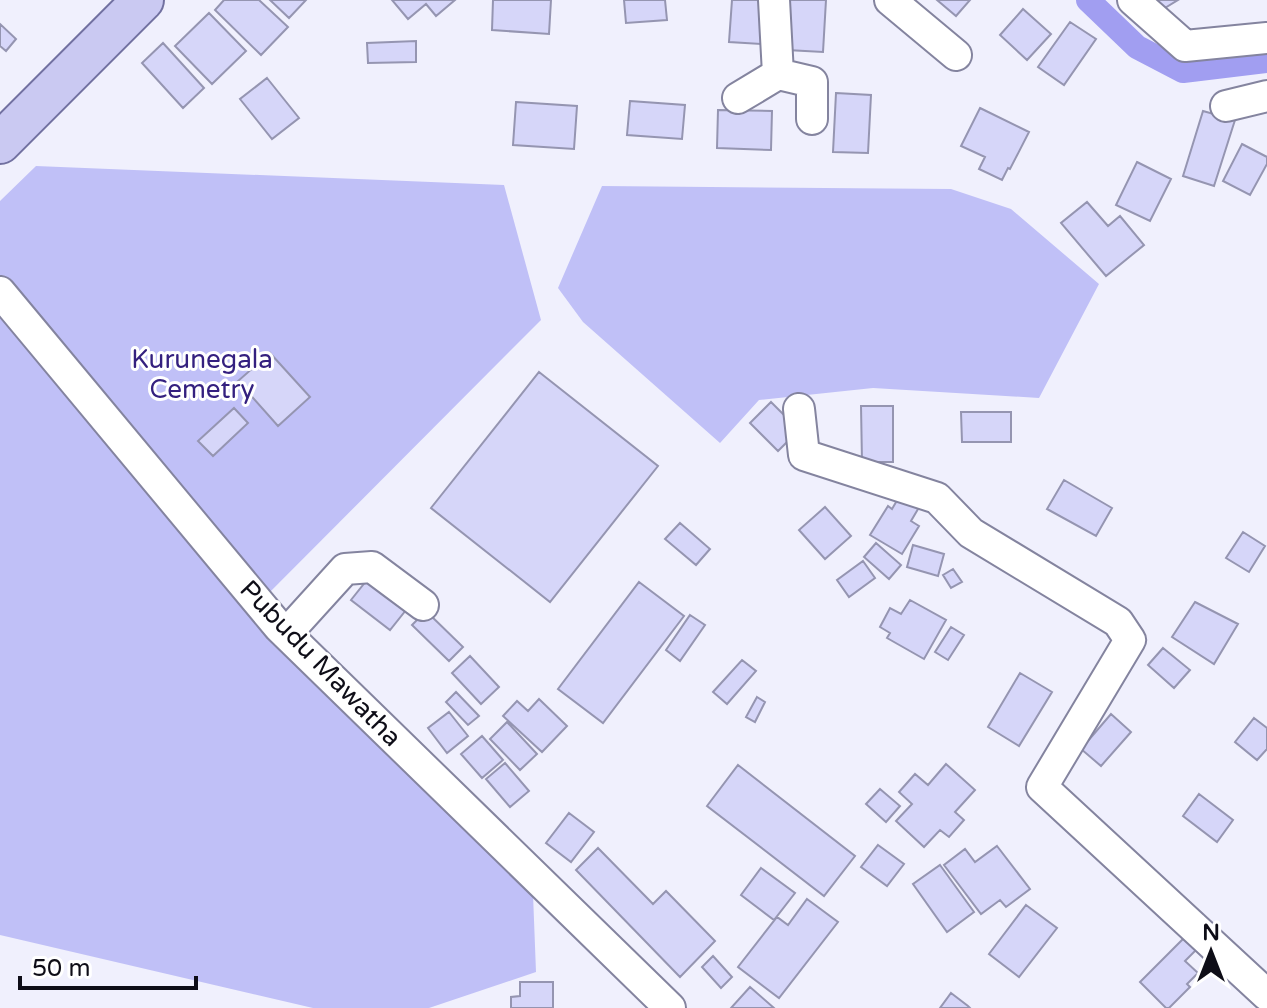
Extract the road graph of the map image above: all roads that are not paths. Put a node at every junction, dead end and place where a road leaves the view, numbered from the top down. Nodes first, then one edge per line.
1 (143, 0) edge
2 (774, 0) edge
3 (890, 0) edge
4 (1133, 0) edge
5 (1267, 38) edge
6 (956, 55) dead end
7 (778, 74) junction
8 (1267, 96) edge
9 (738, 98) dead end
10 (1226, 106) dead end
11 (812, 119) dead end
12 (3, 135) edge
13 (0, 292) edge
14 (799, 409) dead end
15 (423, 605) dead end
16 (286, 634) junction
17 (1267, 995) edge
18 (670, 1008) edge

1 - 12 main road
2 - 7 street
3 - 6 street
4 - 5 street
7 - 9 street
7 - 11 street
8 - 10 street
13 - 16 street, Pubudu Mawatha
14 - 17 street
15 - 16 street
16 - 18 street, Pubudu Mawatha

